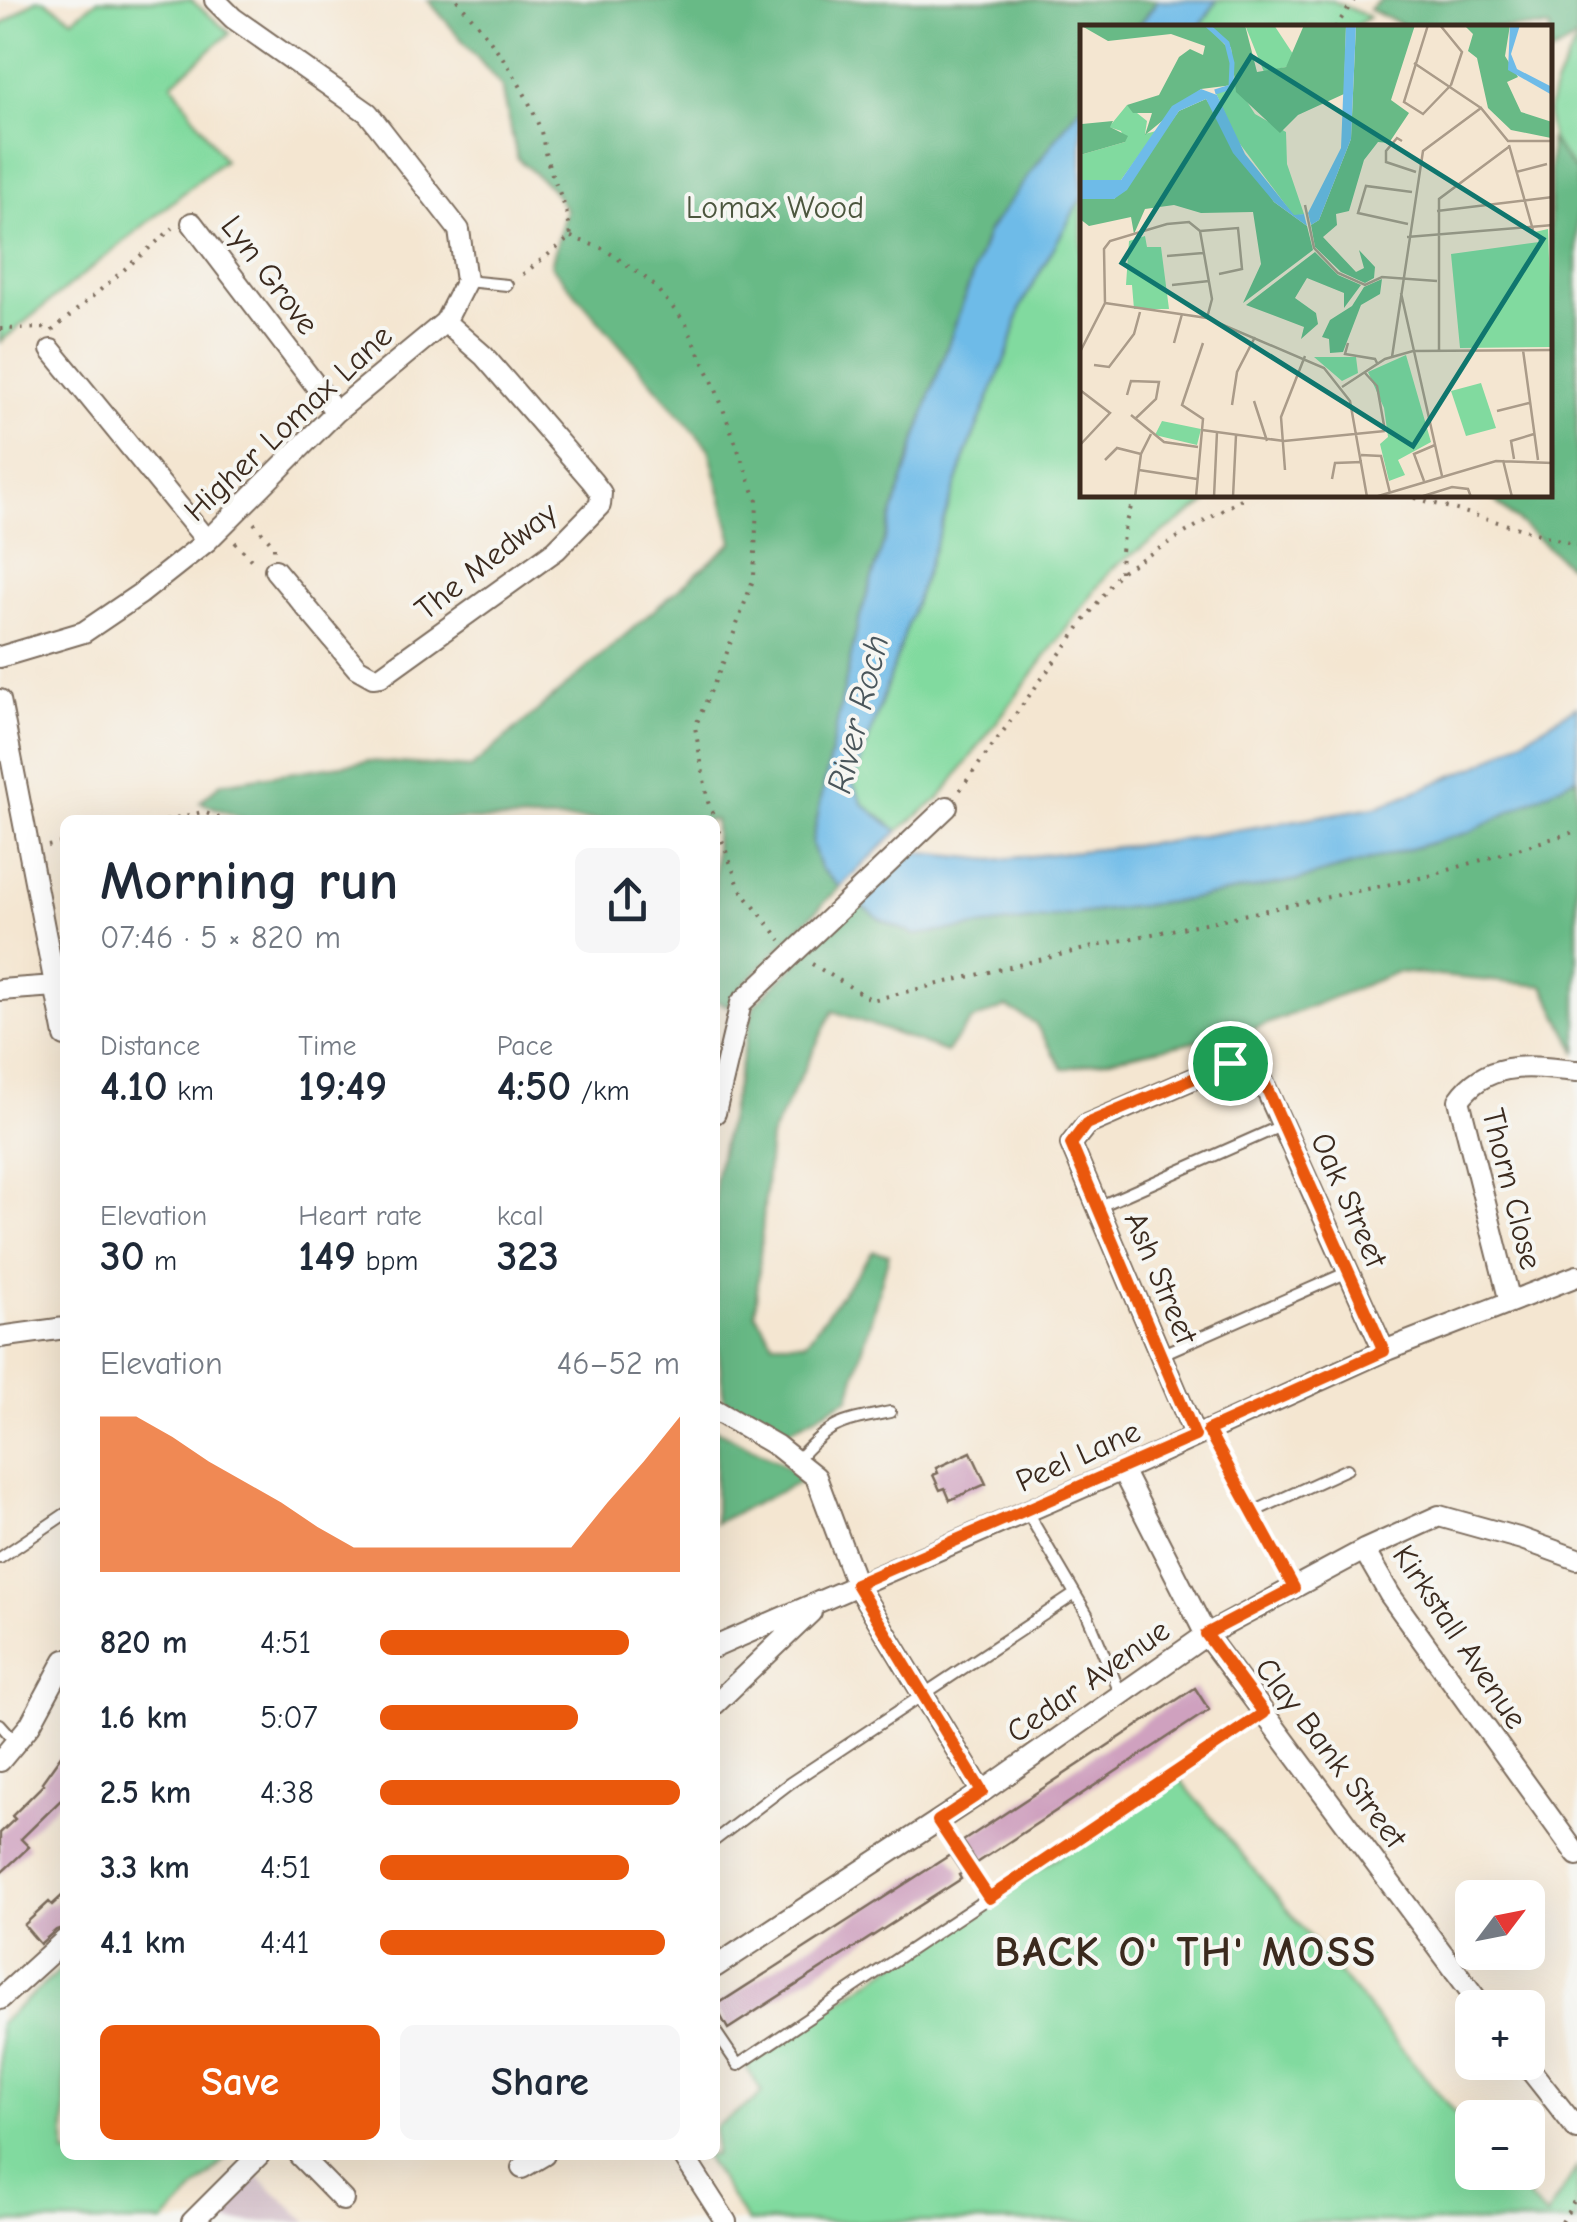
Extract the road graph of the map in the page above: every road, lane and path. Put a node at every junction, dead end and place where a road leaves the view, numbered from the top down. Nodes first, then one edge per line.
1 (215, 0) edge
2 (457, 0) edge
3 (1354, 0) edge
4 (1336, 25) edge
5 (192, 223) joint
6 (571, 237) junction
7 (466, 281) junction
8 (507, 285) joint
9 (444, 322) junction
10 (0, 328) edge
11 (52, 328) junction
12 (51, 350) joint
13 (336, 412) junction
14 (1135, 498) edge
15 (1243, 498) edge
16 (1415, 498) edge
17 (241, 508) junction
18 (214, 533) junction
19 (1577, 545) edge
20 (275, 570) junction
21 (1120, 572) junction
22 (0, 657) edge
23 (0, 700) edge
24 (947, 808) joint
25 (713, 815) edge
26 (1577, 832) edge
27 (720, 834) edge
28 (792, 953) junction
29 (55, 986) junction
30 (0, 990) edge
31 (60, 1011) edge
32 (1577, 1071) edge
33 (720, 1092) edge
34 (1283, 1125) junction
35 (1071, 1144) joint
36 (1098, 1207) junction
37 (1348, 1272) junction
38 (1577, 1276) edge
39 (1510, 1302) junction
40 (60, 1329) edge
41 (0, 1337) edge
42 (1384, 1351) junction
43 (1160, 1355) junction
44 (890, 1412) dead end
45 (720, 1413) edge
46 (1202, 1434) junction
47 (796, 1461) junction
48 (1347, 1469) dead end
49 (1122, 1470) junction
50 (1026, 1511) junction
51 (1253, 1512) junction
52 (60, 1517) edge
53 (1364, 1550) junction
54 (0, 1558) edge
55 (1577, 1559) edge
56 (856, 1584) junction
57 (1294, 1588) junction
58 (1075, 1594) junction
59 (820, 1604) junction
60 (1206, 1634) junction
61 (720, 1645) edge
62 (60, 1669) edge
63 (1121, 1694) junction
64 (923, 1695) junction
65 (720, 1699) edge
66 (1264, 1713) junction
67 (0, 1724) edge
68 (16, 1742) junction
69 (0, 1761) edge
70 (982, 1792) junction
71 (938, 1821) junction
72 (720, 1836) edge
73 (1575, 1848) edge
74 (989, 1898) junction
75 (60, 1945) edge
76 (720, 1964) edge
77 (1470, 1990) edge
78 (0, 1999) edge
79 (720, 2039) edge
80 (1538, 2080) edge
81 (1577, 2129) edge
82 (254, 2160) edge
83 (304, 2160) edge
84 (536, 2160) edge
85 (686, 2160) edge
86 (522, 2168) dead end
87 (1577, 2196) edge
88 (343, 2200) dead end
89 (192, 2222) edge
90 (726, 2222) edge
91 (1562, 2222) edge

1 - 7 street
2 - 6 path
3 - 4 path
5 - 11 path
5 - 13 street, Lyn Grove
6 - 8 path
6 - 25 path
7 - 8 lane
7 - 9 street, Higher Lomax Lane
9 - 13 street, Higher Lomax Lane
9 - 20 street, The Medway
10 - 11 path
11 - 12 path
12 - 18 street
13 - 17 street, Higher Lomax Lane
14 - 21 path
15 - 21 path
16 - 19 path
17 - 18 street, Higher Lomax Lane
17 - 20 path
18 - 20 path
18 - 22 street, Higher Lomax Lane
21 - 24 path
23 - 29 street
24 - 28 street
26 - 28 path
27 - 28 path
28 - 33 street
29 - 30 street
29 - 31 street
32 - 39 street, Thorn Close
34 - 35 street, Oak Street
34 - 36 lane
34 - 37 street, Oak Street
35 - 36 street, Ash Street
36 - 43 street, Ash Street
37 - 42 street, Oak Street
37 - 43 lane
38 - 39 street, Peel Lane
39 - 42 street, Peel Lane
40 - 41 street
42 - 46 street, Peel Lane
43 - 46 street, Ash Street
44 - 47 lane
45 - 47 street
46 - 49 street, Peel Lane
46 - 51 lane
47 - 56 street
48 - 51 lane
49 - 50 street, Peel Lane
49 - 60 street, Clay Bank Street
50 - 56 street, Peel Lane
50 - 58 lane
51 - 57 lane
52 - 54 lane
53 - 55 street, Cedar Avenue
53 - 57 street, Cedar Avenue
53 - 73 street, Kirkstall Avenue
56 - 59 street, Peel Lane
56 - 64 street
57 - 60 street, Cedar Avenue
58 - 63 lane
58 - 64 lane
59 - 61 street, Peel Lane
59 - 65 street
60 - 63 street, Cedar Avenue
60 - 66 street, Clay Bank Street
62 - 68 street
63 - 70 street, Cedar Avenue
64 - 70 street
64 - 72 lane
66 - 74 lane
66 - 77 street, Clay Bank Street
67 - 68 lane
68 - 69 street
70 - 71 street, Cedar Avenue
71 - 74 lane
71 - 76 street, Cedar Avenue
74 - 79 lane
75 - 78 street
80 - 81 street
82 - 89 street
83 - 88 street
84 - 86 street
85 - 90 street
87 - 91 path

